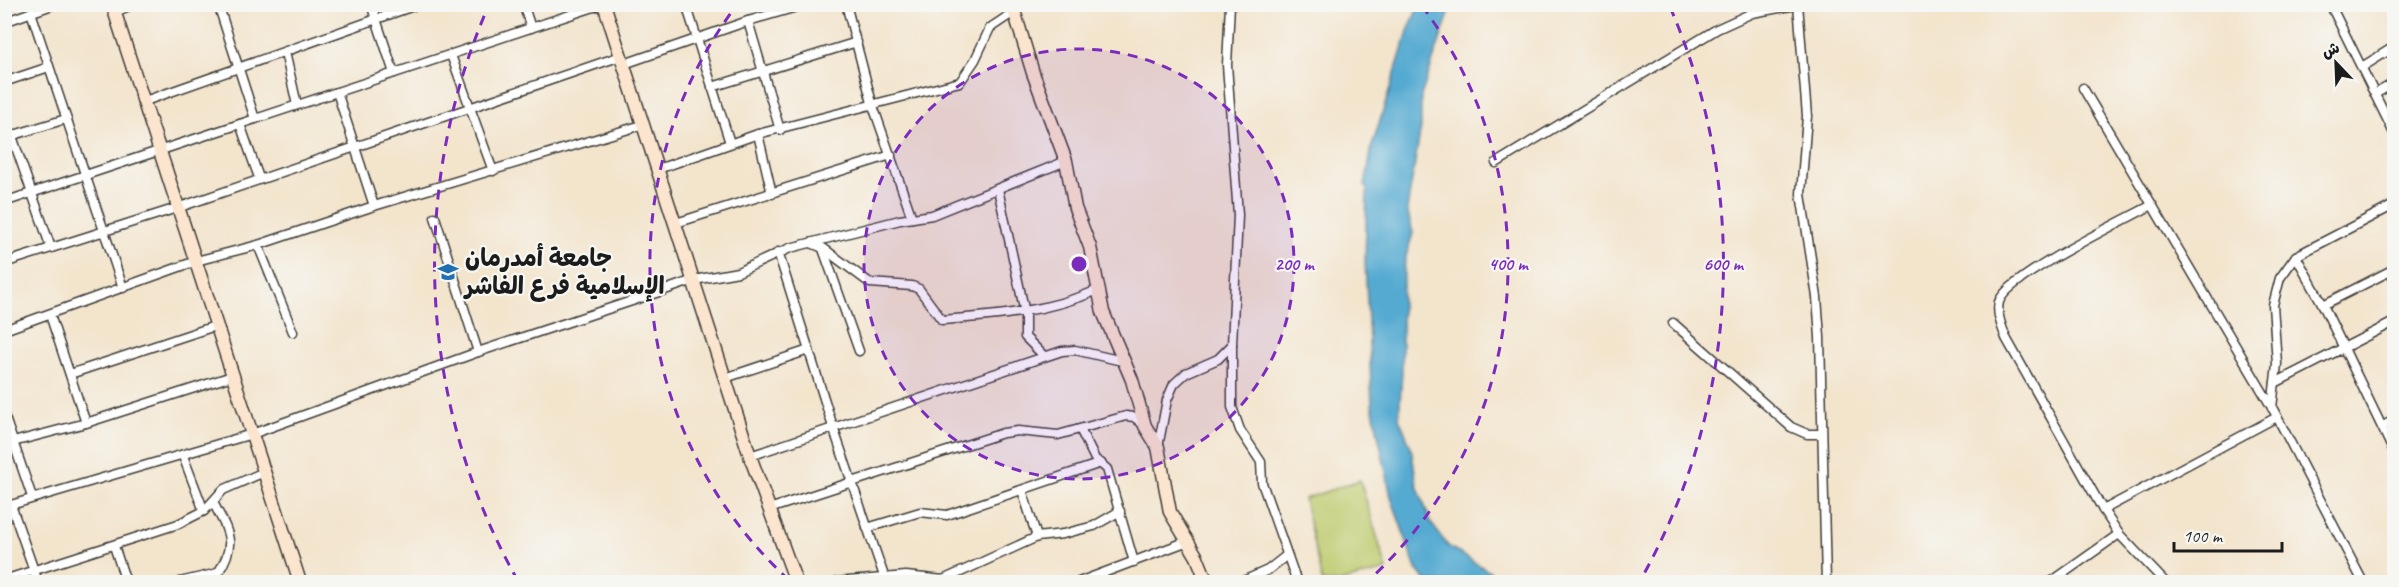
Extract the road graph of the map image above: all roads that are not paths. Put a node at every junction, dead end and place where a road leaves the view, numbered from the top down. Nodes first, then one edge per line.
1 (55, 4) edge
2 (134, 4) edge
3 (218, 4) edge
4 (371, 4) edge
5 (419, 4) edge
6 (523, 4) edge
7 (604, 4) edge
8 (686, 4) edge
9 (807, 4) edge
10 (846, 4) edge
11 (1230, 4) edge
12 (2330, 4) edge
13 (1797, 5) edge
14 (113, 8) edge
15 (1013, 8) edge
16 (31, 12) junction
17 (376, 20) junction
18 (748, 21) junction
19 (4, 22) edge
20 (531, 28) junction
21 (696, 38) junction
22 (857, 42) junction
23 (2394, 47) edge
24 (285, 52) junction
25 (451, 55) junction
26 (622, 60) junction
27 (240, 66) junction
28 (49, 67) junction
29 (2362, 67) junction
30 (763, 70) junction
31 (394, 73) junction
32 (4, 82) edge
33 (2394, 83) edge
34 (712, 87) junction
35 (2083, 88) dead end
36 (336, 92) junction
37 (2375, 93) junction
38 (142, 102) junction
39 (872, 103) junction
40 (297, 105) junction
41 (470, 107) junction
42 (66, 119) junction
43 (255, 119) junction
44 (240, 124) junction
45 (642, 125) junction
46 (780, 130) junction
47 (2394, 133) edge
48 (758, 134) junction
49 (8, 137) edge
50 (730, 143) junction
51 (354, 146) junction
52 (158, 153) junction
53 (891, 155) junction
54 (1065, 161) junction
55 (1496, 163) dead end
56 (658, 169) junction
57 (493, 171) junction
58 (85, 177) junction
59 (259, 178) junction
60 (998, 189) junction
61 (34, 193) junction
62 (772, 194) junction
63 (4, 202) edge
64 (2152, 205) junction
65 (2394, 205) edge
66 (374, 206) junction
67 (177, 208) junction
68 (435, 217) dead end
69 (912, 218) junction
70 (675, 223) junction
71 (103, 230) junction
72 (811, 242) junction
73 (258, 245) junction
74 (51, 248) junction
75 (823, 248) junction
76 (778, 252) junction
77 (2296, 256) junction
78 (196, 261) junction
79 (4, 263) edge
80 (2394, 269) edge
81 (694, 280) junction
82 (123, 288) junction
83 (1098, 290) junction
84 (2323, 305) junction
85 (1025, 313) junction
86 (50, 315) junction
87 (1673, 322) dead end
88 (2394, 322) edge
89 (215, 326) junction
90 (4, 330) edge
91 (293, 332) dead end
92 (1232, 345) junction
93 (2344, 348) junction
94 (809, 350) junction
95 (859, 351) dead end
96 (478, 352) junction
97 (1044, 356) junction
98 (1122, 361) junction
99 (70, 374) junction
100 (232, 376) junction
101 (725, 378) junction
102 (2275, 383) junction
103 (2275, 413) junction
104 (4, 415) edge
105 (2394, 420) edge
106 (86, 423) junction
107 (1145, 426) junction
108 (2383, 426) junction
109 (832, 427) junction
110 (1080, 429) junction
111 (252, 434) junction
112 (1821, 434) junction
113 (13, 442) junction
114 (1158, 447) junction
115 (2394, 452) edge
116 (183, 456) junction
117 (750, 456) junction
118 (1101, 463) junction
119 (264, 472) junction
120 (851, 483) junction
121 (1022, 490) junction
122 (32, 497) junction
123 (213, 502) junction
124 (8, 506) edge
125 (769, 509) junction
126 (2103, 510) junction
127 (204, 511) junction
128 (1120, 511) junction
129 (867, 528) junction
130 (2119, 534) junction
131 (1037, 537) junction
132 (1188, 541) junction
133 (114, 546) junction
134 (1287, 555) junction
135 (1134, 562) junction
136 (34, 571) junction
137 (219, 578) edge
138 (4, 580) edge
139 (885, 580) edge
140 (944, 581) edge
141 (38, 582) edge
142 (126, 582) edge
143 (180, 582) edge
144 (300, 582) edge
145 (796, 582) edge
146 (837, 582) edge
147 (1079, 582) edge
148 (1207, 582) edge
149 (1240, 582) edge
150 (1297, 582) edge
151 (1826, 582) edge
152 (2051, 582) edge
153 (2164, 582) edge
154 (2363, 582) edge

1 - 16 street
2 - 14 street
3 - 27 street
4 - 17 street
5 - 17 street
6 - 20 street
7 - 20 street
7 - 26 street
8 - 21 street
9 - 18 street
10 - 22 street
11 - 92 street
12 - 29 street
13 - 55 street
13 - 112 street
14 - 38 street
15 - 39 street
15 - 54 street
16 - 19 street
16 - 28 street
17 - 24 street
17 - 31 street
18 - 21 street
18 - 30 street
20 - 25 street
21 - 26 street
21 - 34 street
22 - 30 street
22 - 39 street
23 - 29 street
24 - 27 street
24 - 40 street
25 - 31 street
25 - 41 street
26 - 41 street
26 - 45 street
27 - 38 street
27 - 43 street
28 - 32 street
28 - 42 street
29 - 37 street
30 - 34 street
30 - 46 street
31 - 36 street
33 - 37 street
34 - 50 street
35 - 64 street
36 - 40 street
36 - 51 street
37 - 47 street
38 - 52 street
39 - 46 street
39 - 53 street
40 - 43 street
41 - 51 street
41 - 57 street
42 - 49 street
42 - 58 street
43 - 44 street
44 - 52 street
44 - 59 street
45 - 56 street
45 - 57 street
46 - 48 street
48 - 50 street
48 - 62 street
49 - 61 street
50 - 56 street
51 - 59 street
51 - 66 street
52 - 58 street
52 - 67 street
53 - 62 street
53 - 69 street
54 - 60 street
54 - 83 street
56 - 70 street
57 - 66 street
58 - 61 street
58 - 71 street
59 - 67 street
60 - 69 street
60 - 85 street
61 - 63 street
61 - 74 street
62 - 70 street
64 - 103 street
64 - 126 street
65 - 77 street
66 - 73 street
67 - 71 street
67 - 78 street
68 - 96 street
69 - 72 street
70 - 81 street
71 - 74 street
71 - 82 street
72 - 75 street
72 - 76 street
73 - 78 street
73 - 91 street
74 - 79 street
75 - 85 street
75 - 95 street
76 - 81 street
76 - 94 street
77 - 84 street
77 - 102 street
78 - 82 street
78 - 89 street
80 - 84 street
81 - 96 street
81 - 101 street
82 - 86 street
83 - 85 street
83 - 98 street
84 - 93 street
85 - 97 street
86 - 90 street
86 - 99 street
87 - 112 street
88 - 93 street
89 - 99 street
89 - 100 street
92 - 114 street
92 - 134 street
93 - 102 street
93 - 108 street
94 - 101 street
94 - 109 street
96 - 111 street
97 - 98 street
97 - 109 street
98 - 107 street
99 - 106 street
100 - 106 street
100 - 111 street
101 - 117 street
102 - 103 street
103 - 126 street
103 - 154 street
104 - 113 street
105 - 108 street
106 - 113 street
107 - 110 street
107 - 114 street
108 - 115 street
109 - 117 street
109 - 120 street
110 - 118 street
110 - 120 street
111 - 116 street
111 - 119 street
112 - 151 street
113 - 122 street
114 - 132 street
116 - 122 street
116 - 127 street
117 - 125 street
118 - 121 street
118 - 128 street
119 - 123 street
119 - 144 street
120 - 125 street
120 - 129 street
121 - 129 street
121 - 131 street
122 - 124 street
123 - 127 street
123 - 137 street
124 - 136 street
125 - 145 street
126 - 130 street
127 - 133 street
128 - 131 street
128 - 135 street
129 - 139 street
130 - 152 street
130 - 153 street
131 - 140 street
132 - 135 street
132 - 148 street
133 - 136 street
133 - 142 street
134 - 149 street
134 - 150 street
135 - 147 street
136 - 138 street
136 - 141 street
137 - 143 street
139 - 140 street
139 - 146 street

